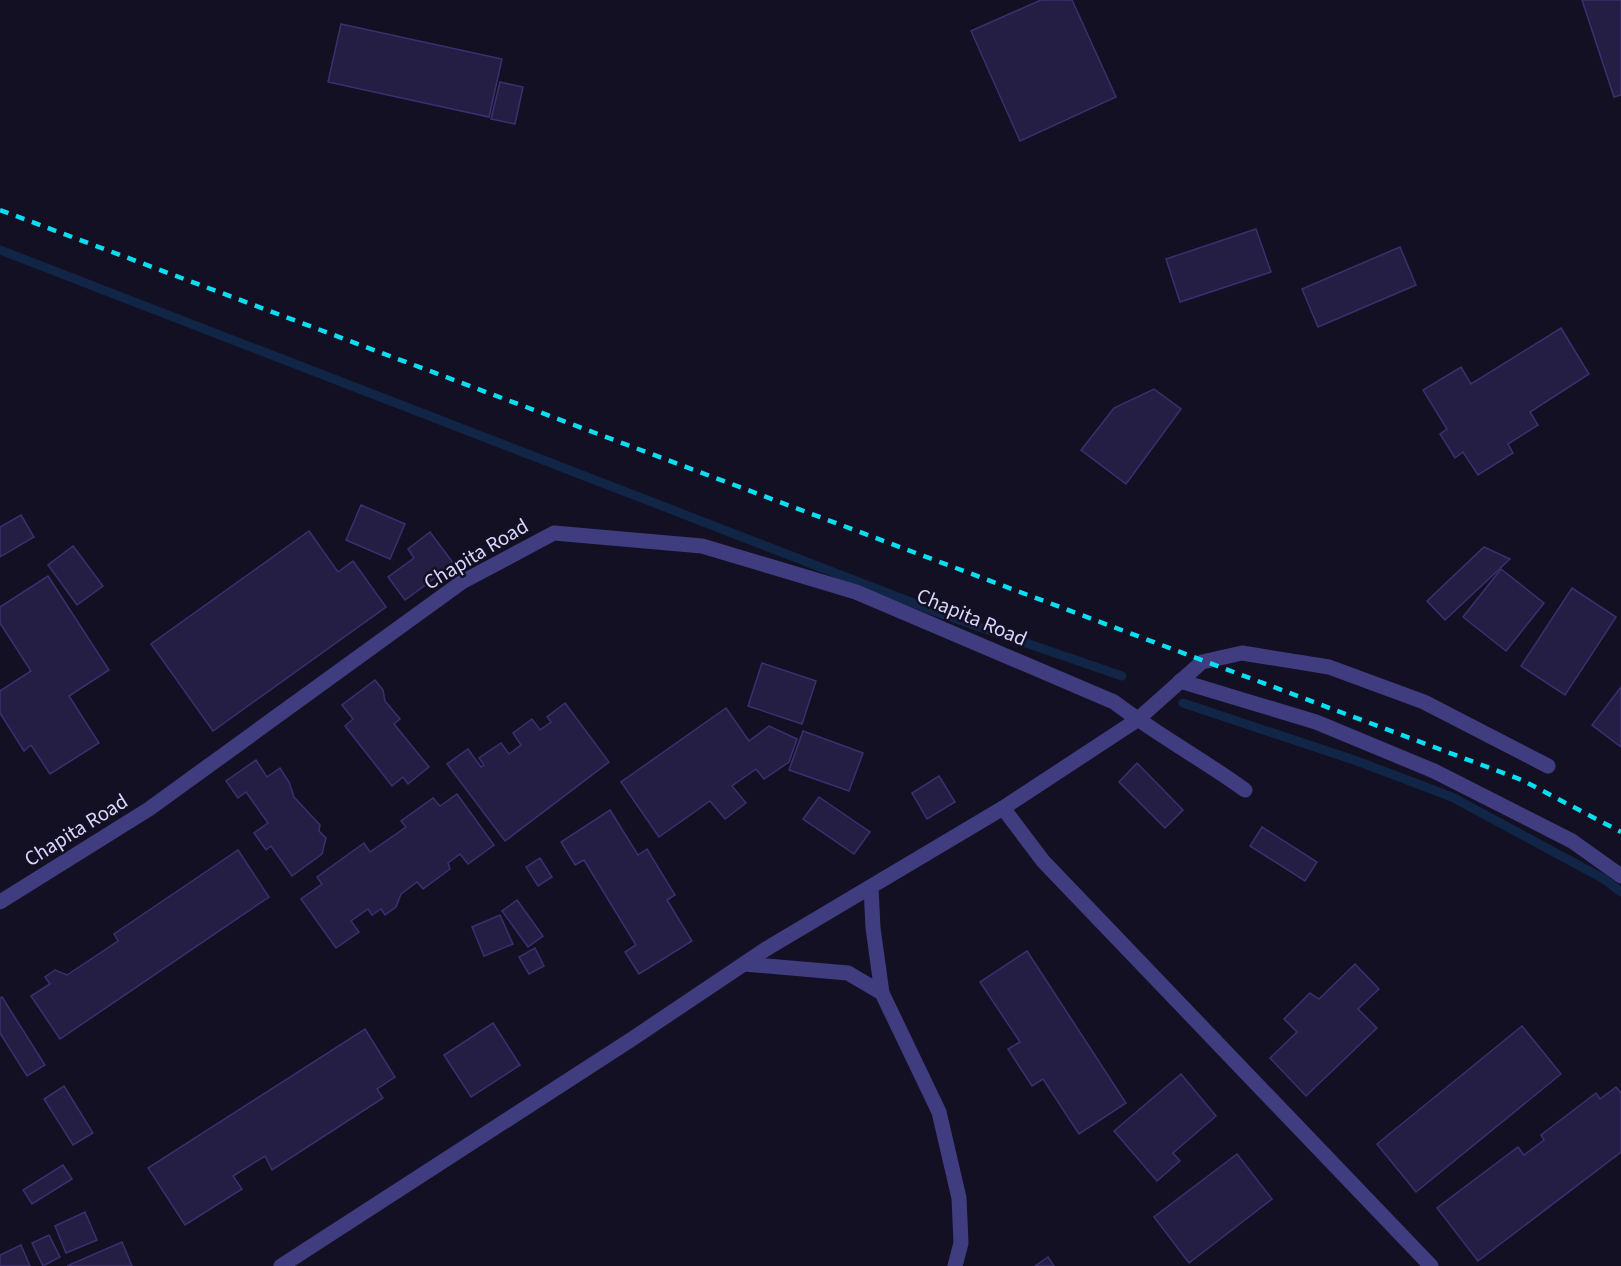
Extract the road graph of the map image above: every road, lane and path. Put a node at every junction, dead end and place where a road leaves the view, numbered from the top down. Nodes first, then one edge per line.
1 (1180, 681) junction
2 (1137, 720) junction
3 (1548, 766) dead end
4 (1245, 790) dead end
5 (1003, 808) junction
6 (1621, 876) edge
7 (871, 887) junction
8 (0, 902) edge
9 (744, 964) junction
10 (882, 993) junction
11 (281, 1266) edge
12 (955, 1266) edge
13 (1431, 1266) edge

1 - 2 street
1 - 3 street
1 - 6 street
2 - 4 street, Chapita Road
2 - 5 street
2 - 8 street, Chapita Road
5 - 7 street
5 - 13 street
7 - 9 street
7 - 10 street
9 - 10 street
9 - 11 street
10 - 12 street

